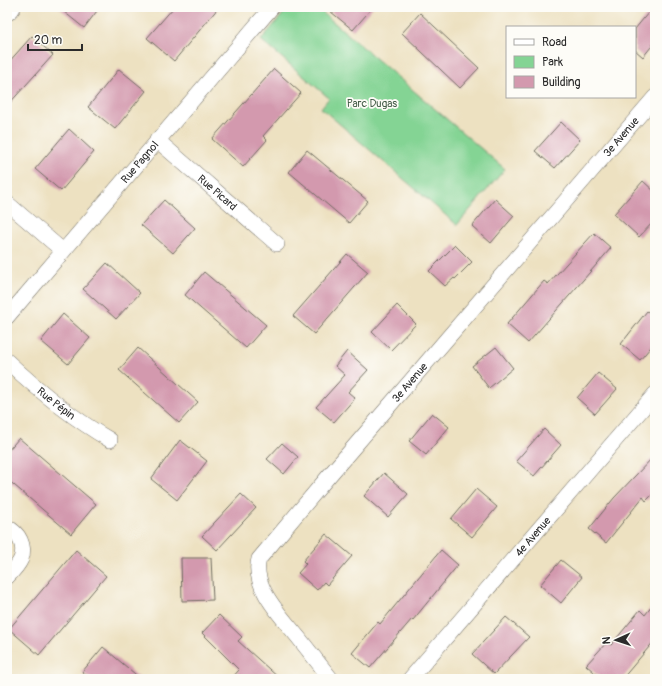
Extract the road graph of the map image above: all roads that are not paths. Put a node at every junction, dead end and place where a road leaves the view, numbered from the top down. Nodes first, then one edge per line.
1 (10, 7) edge
2 (272, 7) edge
3 (7, 10) edge
4 (655, 97) edge
5 (157, 140) junction
6 (7, 203) edge
7 (277, 244) dead end
8 (63, 251) junction
9 (7, 317) edge
10 (7, 361) edge
11 (655, 394) edge
12 (110, 440) dead end
13 (7, 527) edge
14 (7, 577) edge
15 (331, 679) edge
16 (410, 679) edge

1 - 3 street
2 - 5 street, Rue Pagnol
4 - 15 street, 3e Avenue
5 - 7 street, Rue Picard
5 - 8 street, Rue Pagnol
6 - 8 street
8 - 9 street, Rue Pagnol
10 - 12 street, Rue Pépin
11 - 16 street, 4e Avenue
13 - 14 street

